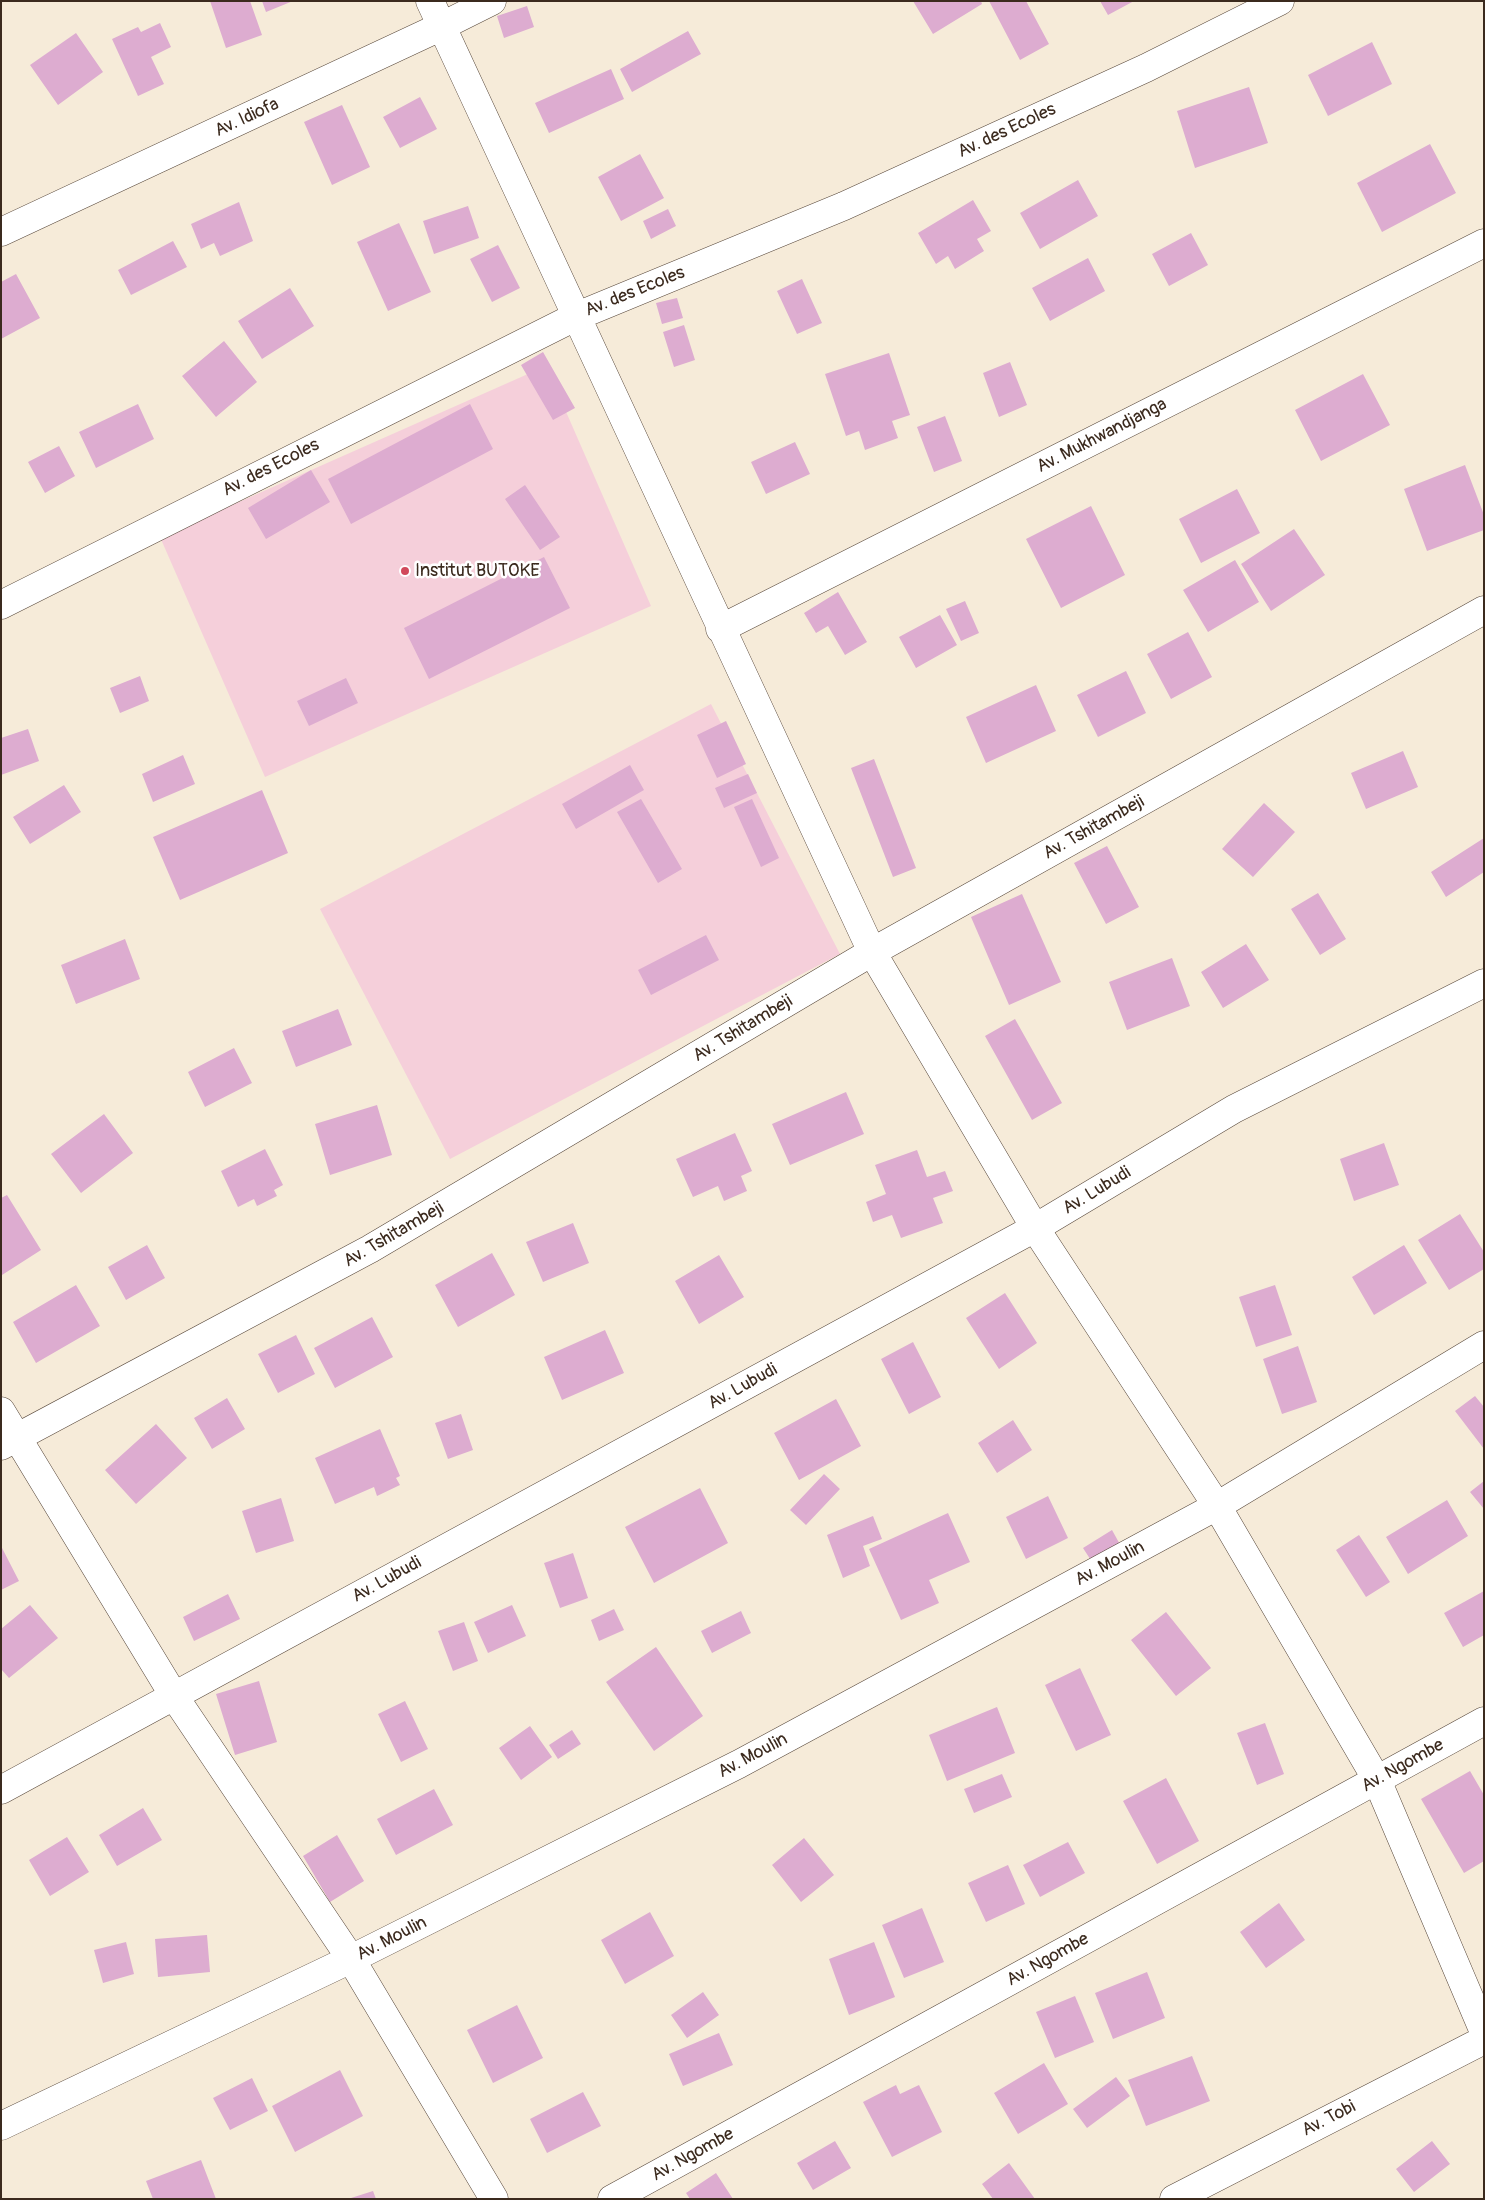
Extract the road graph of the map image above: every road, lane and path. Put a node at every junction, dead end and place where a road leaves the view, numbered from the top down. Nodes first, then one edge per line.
1 (430, 1) edge
2 (492, 1) edge
3 (1280, 1) edge
4 (440, 27) junction
5 (1, 232) edge
6 (1484, 242) edge
7 (574, 316) junction
8 (1, 605) edge
9 (1484, 610) edge
10 (720, 629) junction
11 (872, 952) junction
12 (1484, 983) edge
13 (1035, 1228) junction
14 (1484, 1345) edge
15 (1, 1411) edge
16 (9, 1441) edge
17 (1217, 1506) junction
18 (174, 1696) junction
19 (1484, 1721) edge
20 (1377, 1780) junction
21 (1, 1790) edge
22 (351, 1960) junction
23 (1484, 2032) edge
24 (1484, 2040) edge
25 (1, 2126) edge
26 (494, 2199) edge
27 (612, 2199) edge
28 (1174, 2199) edge

1 - 4 street
2 - 4 street, Av. Idiofa
3 - 7 street, Av. des Ecoles
4 - 5 street, Av. Idiofa
4 - 7 street
6 - 10 street, Av. Mukhwandjanga
7 - 8 street, Av. des Ecoles
7 - 10 street
9 - 11 street, Av. Tshitambeji
10 - 11 street
11 - 13 street
11 - 16 street, Av. Tshitambeji
12 - 13 street, Av. Lubudi
13 - 17 street
13 - 18 street, Av. Lubudi
14 - 17 street, Av. Moulin
15 - 16 street
16 - 18 street
17 - 20 street
17 - 22 street, Av. Moulin
18 - 21 street, Av. Lubudi
18 - 22 street
19 - 20 street, Av. Ngombe
20 - 23 street
20 - 27 street, Av. Ngombe
22 - 25 street, Av. Moulin
22 - 26 street
24 - 28 street, Av. Tobi

